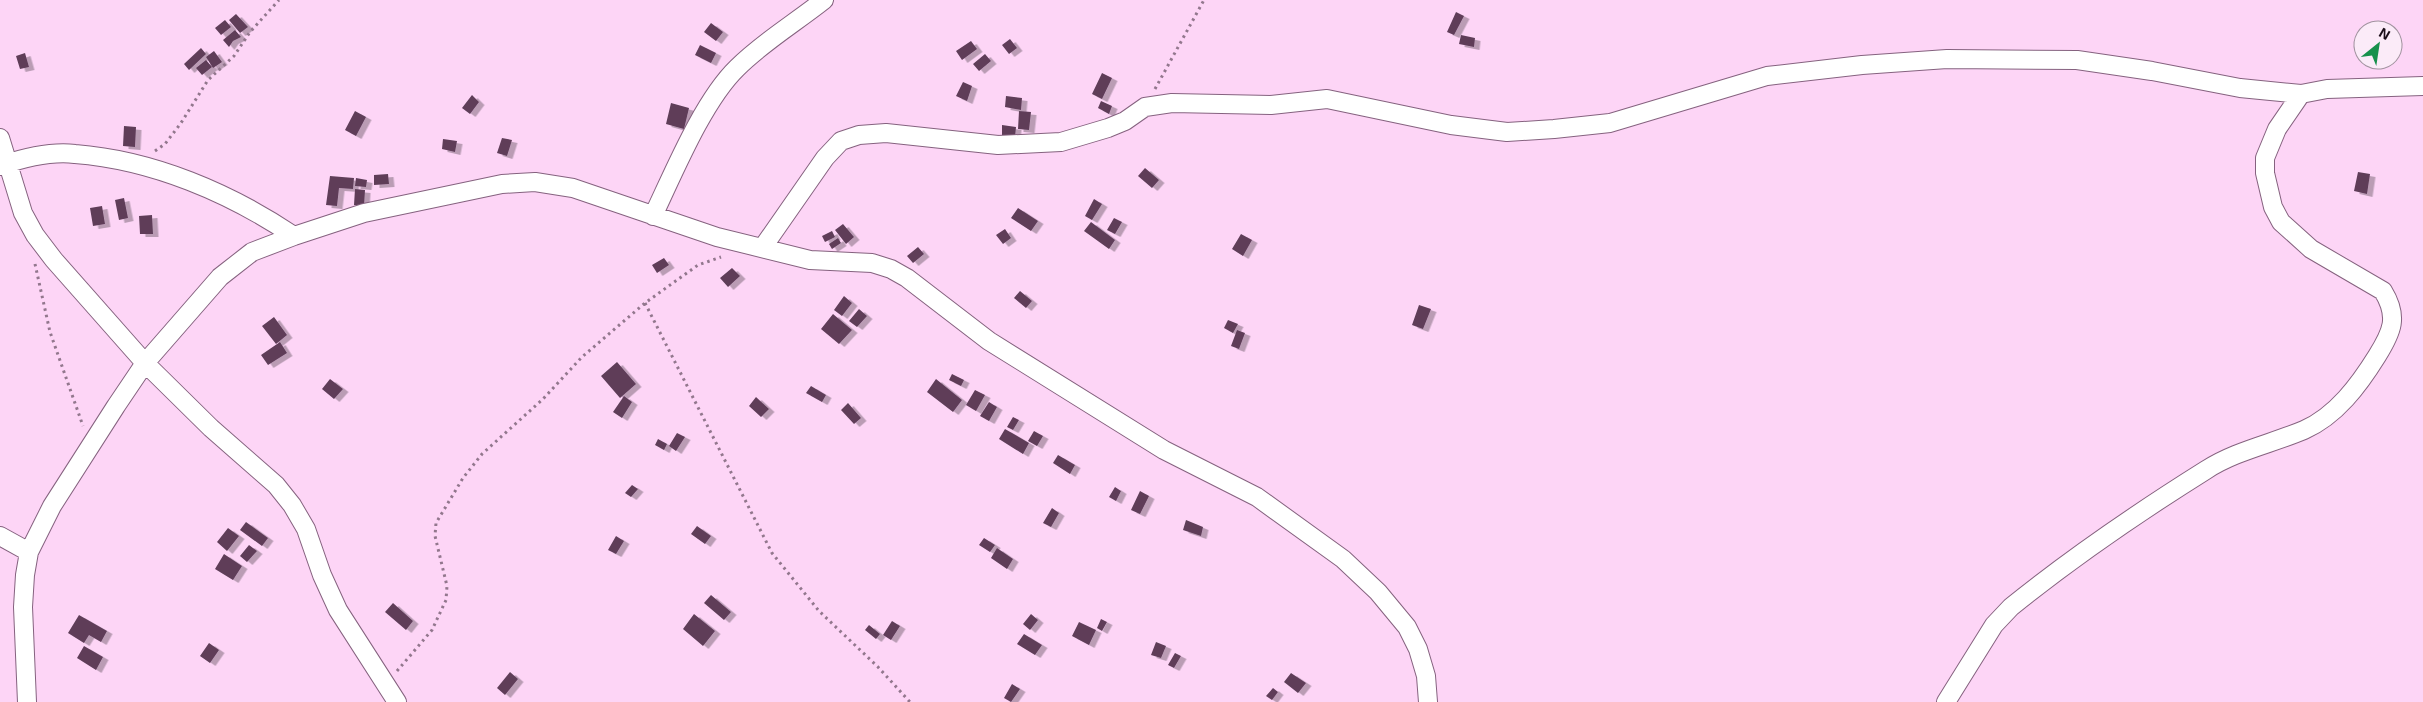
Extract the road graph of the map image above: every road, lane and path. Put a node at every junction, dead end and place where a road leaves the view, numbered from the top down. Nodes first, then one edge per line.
1 (279, 0) edge
2 (824, 0) edge
3 (1204, 0) edge
4 (2423, 86) edge
5 (2301, 94) junction
6 (1145, 107) junction
7 (0, 138) edge
8 (152, 153) dead end
9 (4, 164) edge
10 (654, 216) junction
11 (294, 236) junction
12 (763, 247) junction
13 (728, 254) dead end
14 (35, 259) dead end
15 (645, 303) junction
16 (146, 363) junction
17 (90, 445) junction
18 (0, 536) edge
19 (29, 552) junction
20 (384, 685) junction
21 (27, 702) edge
22 (397, 702) edge
23 (910, 702) edge
24 (1428, 702) edge
25 (1946, 702) edge

1 - 8 path
2 - 10 street
3 - 6 path
4 - 5 street
5 - 6 street
5 - 25 street
6 - 12 street
7 - 9 street
9 - 11 street
9 - 16 street
10 - 11 street
10 - 12 street
11 - 16 street
12 - 24 street
13 - 15 path
14 - 17 path
15 - 20 path
15 - 23 path
16 - 17 street
16 - 20 street
17 - 19 street
18 - 19 street
19 - 21 street
20 - 22 street

